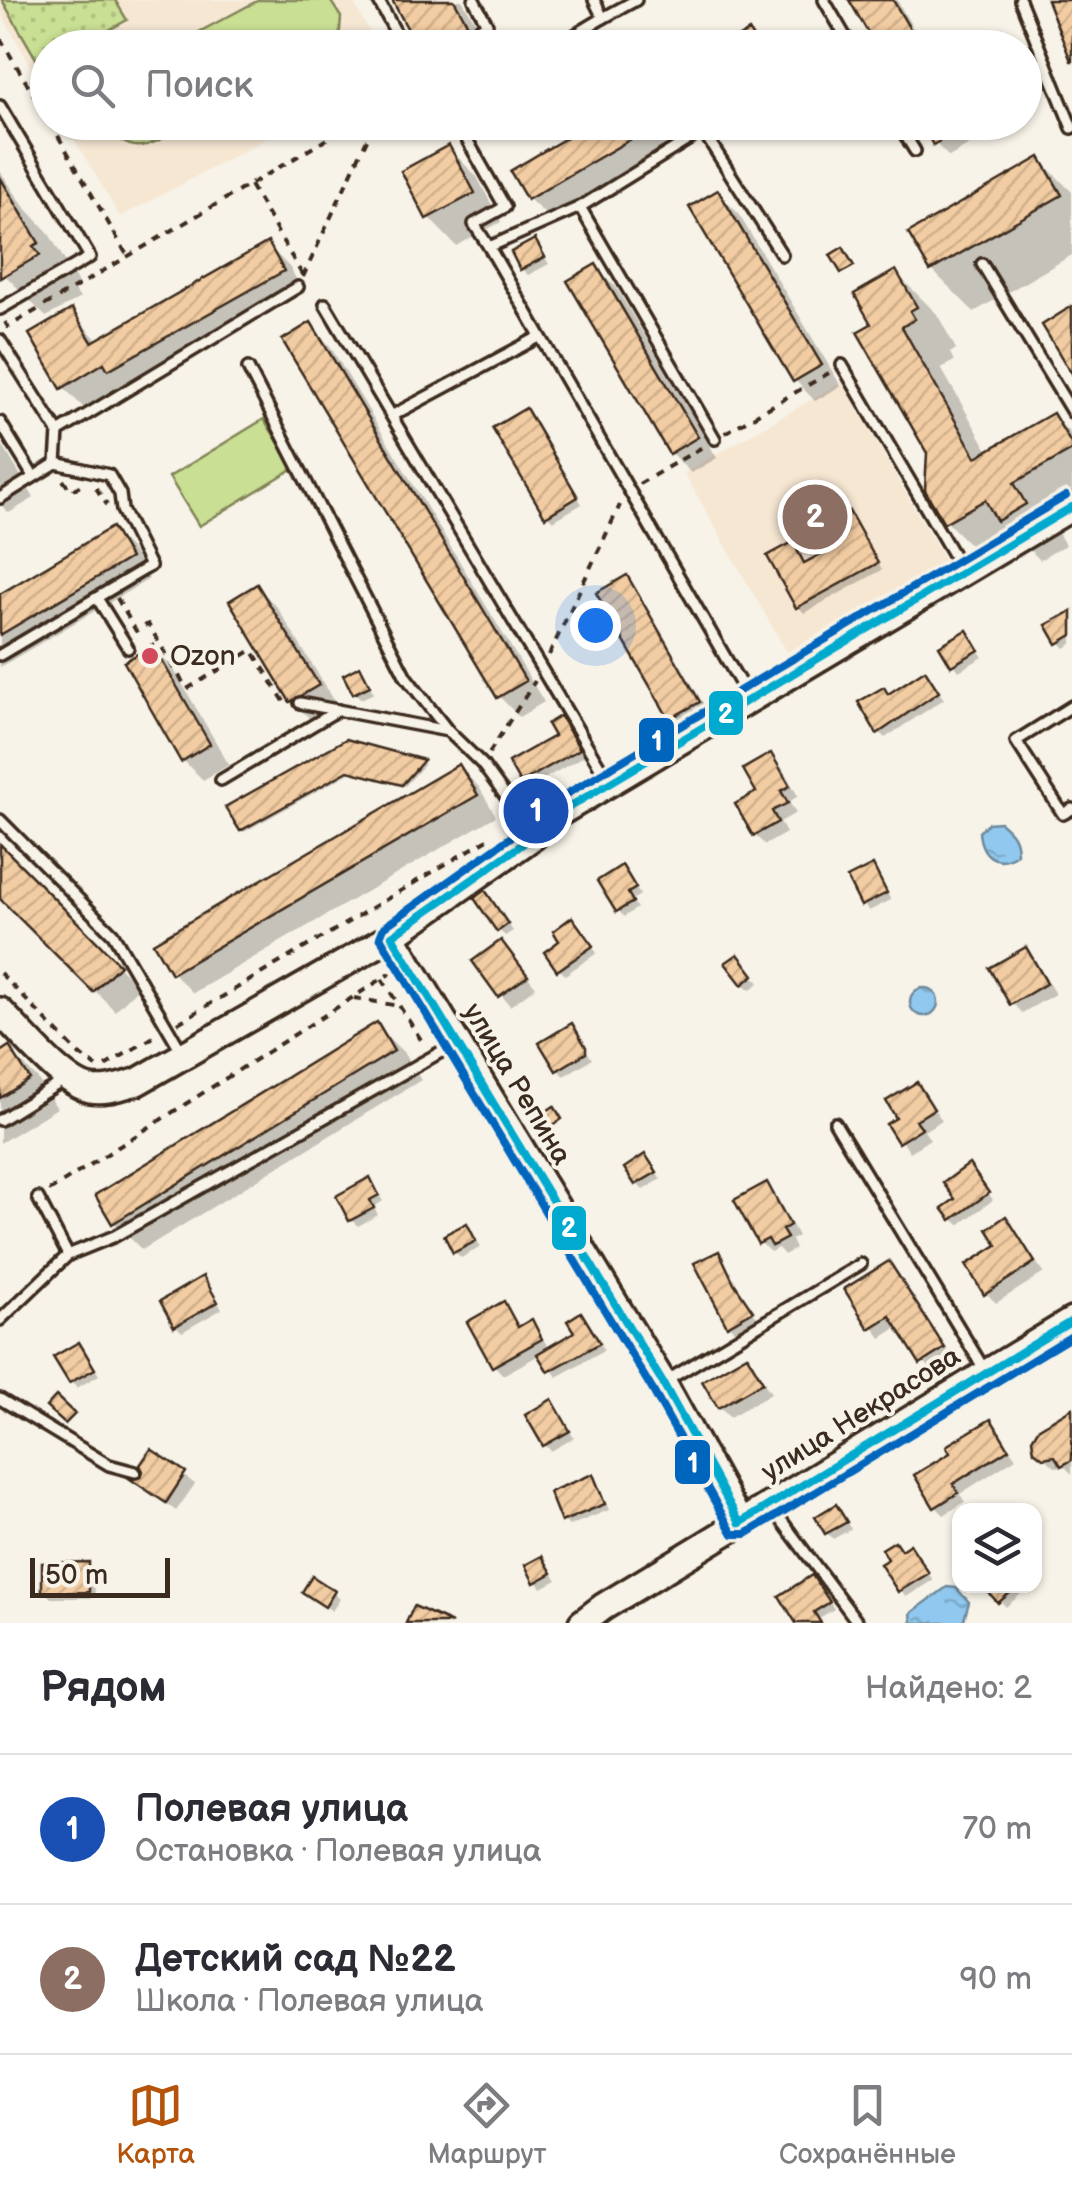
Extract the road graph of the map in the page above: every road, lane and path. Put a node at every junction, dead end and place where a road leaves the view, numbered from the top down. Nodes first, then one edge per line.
1 (378, 0) edge
2 (474, 0) edge
3 (594, 0) edge
4 (636, 0) edge
5 (824, 0) edge
6 (1020, 0) edge
7 (603, 18) junction
8 (394, 30) edge
9 (477, 30) edge
10 (583, 30) edge
11 (838, 30) edge
12 (1032, 30) edge
13 (0, 38) edge
14 (1042, 54) edge
15 (30, 90) edge
16 (0, 106) edge
17 (1072, 128) edge
18 (59, 140) edge
19 (326, 140) edge
20 (367, 140) edge
21 (467, 140) edge
22 (690, 140) edge
23 (708, 140) edge
24 (908, 140) edge
25 (915, 152) dead end
26 (250, 185) junction
27 (580, 208) junction
28 (490, 247) junction
29 (782, 255) dead end
30 (128, 256) junction
31 (982, 264) dead end
32 (304, 276) junction
33 (298, 287) joint
34 (325, 304) dead end
35 (0, 309) edge
36 (8, 327) dead end
37 (539, 337) junction
38 (0, 340) edge
39 (842, 366) joint
40 (248, 368) dead end
41 (1072, 412) edge
42 (392, 415) junction
43 (0, 422) edge
44 (58, 432) junction
45 (715, 439) junction
46 (54, 464) junction
47 (33, 476) junction
48 (628, 490) junction
49 (0, 498) edge
50 (107, 506) dead end
51 (1072, 507) edge
52 (963, 570) junction
53 (111, 589) junction
54 (97, 598) junction
55 (128, 648) dead end
56 (0, 656) edge
57 (542, 668) junction
58 (750, 699) junction
59 (300, 703) joint
60 (1072, 706) edge
61 (338, 710) junction
62 (448, 731) junction
63 (482, 764) junction
64 (220, 780) dead end
65 (609, 782) junction
66 (1072, 810) edge
67 (0, 820) edge
68 (534, 836) junction
69 (392, 936) junction
70 (408, 963) junction
71 (0, 973) edge
72 (382, 979) junction
73 (352, 997) junction
74 (399, 1006) junction
75 (0, 1011) edge
76 (458, 1043) junction
77 (184, 1056) junction
78 (432, 1059) junction
79 (100, 1069) dead end
80 (68, 1077) junction
81 (0, 1120) edge
82 (835, 1123) dead end
83 (38, 1198) joint
84 (68, 1255) junction
85 (861, 1264) dead end
86 (0, 1320) edge
87 (1072, 1321) edge
88 (986, 1371) junction
89 (663, 1383) junction
90 (0, 1399) edge
91 (135, 1472) dead end
92 (771, 1506) junction
93 (740, 1523) junction
94 (582, 1623) edge
95 (858, 1623) edge

1 - 8 lane
2 - 9 lane
3 - 7 lane
4 - 7 lane
5 - 11 lane
6 - 12 lane
7 - 10 lane
13 - 15 path
14 - 17 lane
16 - 35 lane
18 - 30 path
19 - 26 path
20 - 32 path
21 - 28 lane
22 - 27 lane
23 - 29 lane
24 - 25 lane
26 - 30 path
26 - 32 path
27 - 28 lane
27 - 45 lane
28 - 37 lane
30 - 36 path
31 - 41 lane
32 - 33 path
33 - 44 lane
34 - 42 lane
37 - 42 lane
37 - 48 lane
38 - 44 lane
39 - 45 path
39 - 52 lane
40 - 62 lane
42 - 57 lane
43 - 47 lane
44 - 46 lane
45 - 48 path
46 - 47 lane
46 - 50 path
46 - 53 lane
47 - 49 lane
48 - 57 path
48 - 58 lane
51 - 52 street
52 - 58 street
53 - 54 lane
53 - 59 path
54 - 55 lane
54 - 56 lane
57 - 63 path
57 - 65 lane
58 - 65 street
59 - 61 lane
60 - 66 lane
61 - 62 lane
61 - 64 lane
62 - 63 lane
63 - 68 lane
65 - 68 street
67 - 77 lane
68 - 69 street
69 - 70 street, улица Репина
69 - 77 street
70 - 72 path
70 - 76 street, улица Репина
71 - 79 path
72 - 73 path
72 - 74 path
73 - 74 path
73 - 83 path
74 - 78 path
75 - 80 street
76 - 78 lane
76 - 89 street, улица Репина
77 - 80 street
78 - 84 lane
80 - 81 lane
82 - 88 lane
83 - 84 lane
84 - 86 lane
85 - 89 lane
87 - 88 street, улица Некрасова
88 - 92 street, улица Некрасова
89 - 93 street, улица Репина
90 - 91 lane
92 - 93 street, улица Некрасова
92 - 95 lane
93 - 94 street, улица Некрасова

